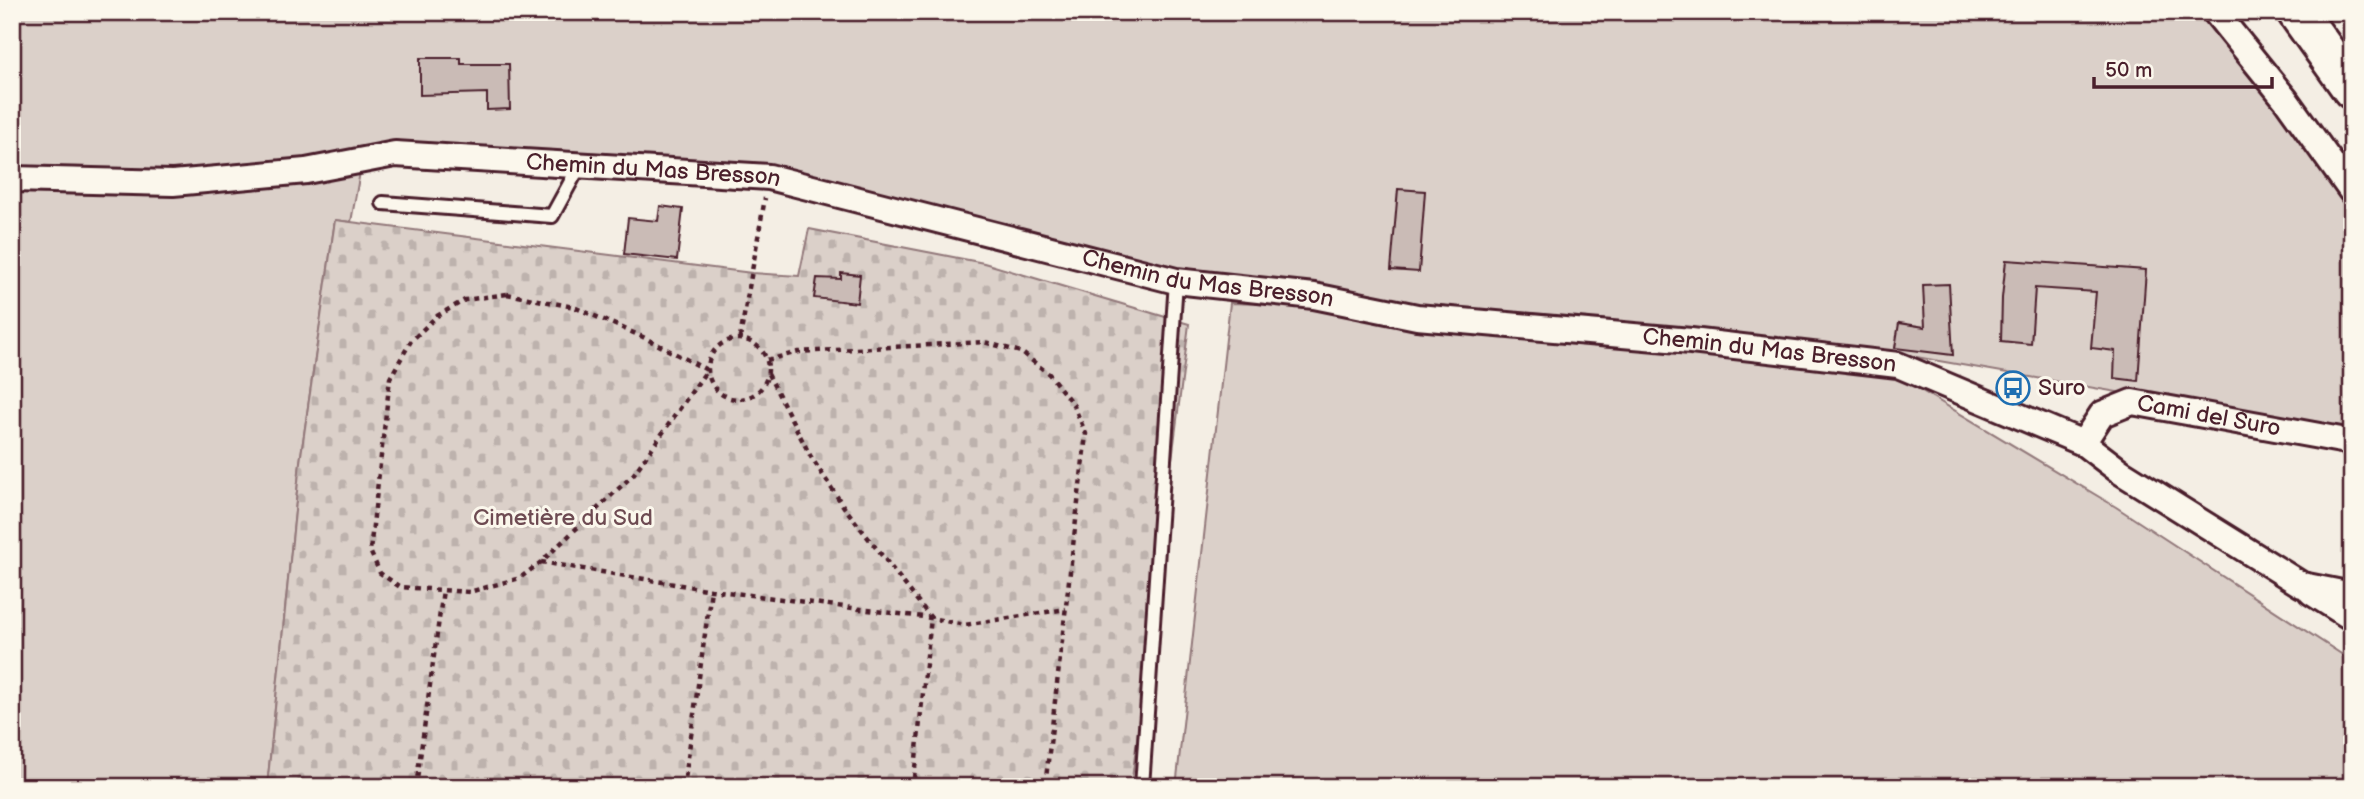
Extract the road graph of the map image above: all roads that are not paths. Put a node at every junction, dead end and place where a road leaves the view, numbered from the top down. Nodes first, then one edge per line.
1 (2216, 12) edge
2 (2297, 12) edge
3 (2352, 89) edge
4 (580, 164) junction
5 (12, 179) edge
6 (2352, 192) edge
7 (383, 203) dead end
8 (1176, 281) junction
9 (2352, 442) edge
10 (2083, 443) junction
11 (2302, 585) junction
12 (2352, 595) edge
13 (2352, 618) edge
14 (1142, 787) edge

1 - 6 street
2 - 3 highway
4 - 5 street, Chemin du Mas Bresson
4 - 7 lane
4 - 8 street, Chemin du Mas Bresson
8 - 10 street, Chemin du Mas Bresson
8 - 14 lane
9 - 10 street, Cami del Suro
10 - 11 street, Chemin du Mas Bresson
11 - 12 street, Chemin du Mas Bresson
11 - 13 street

